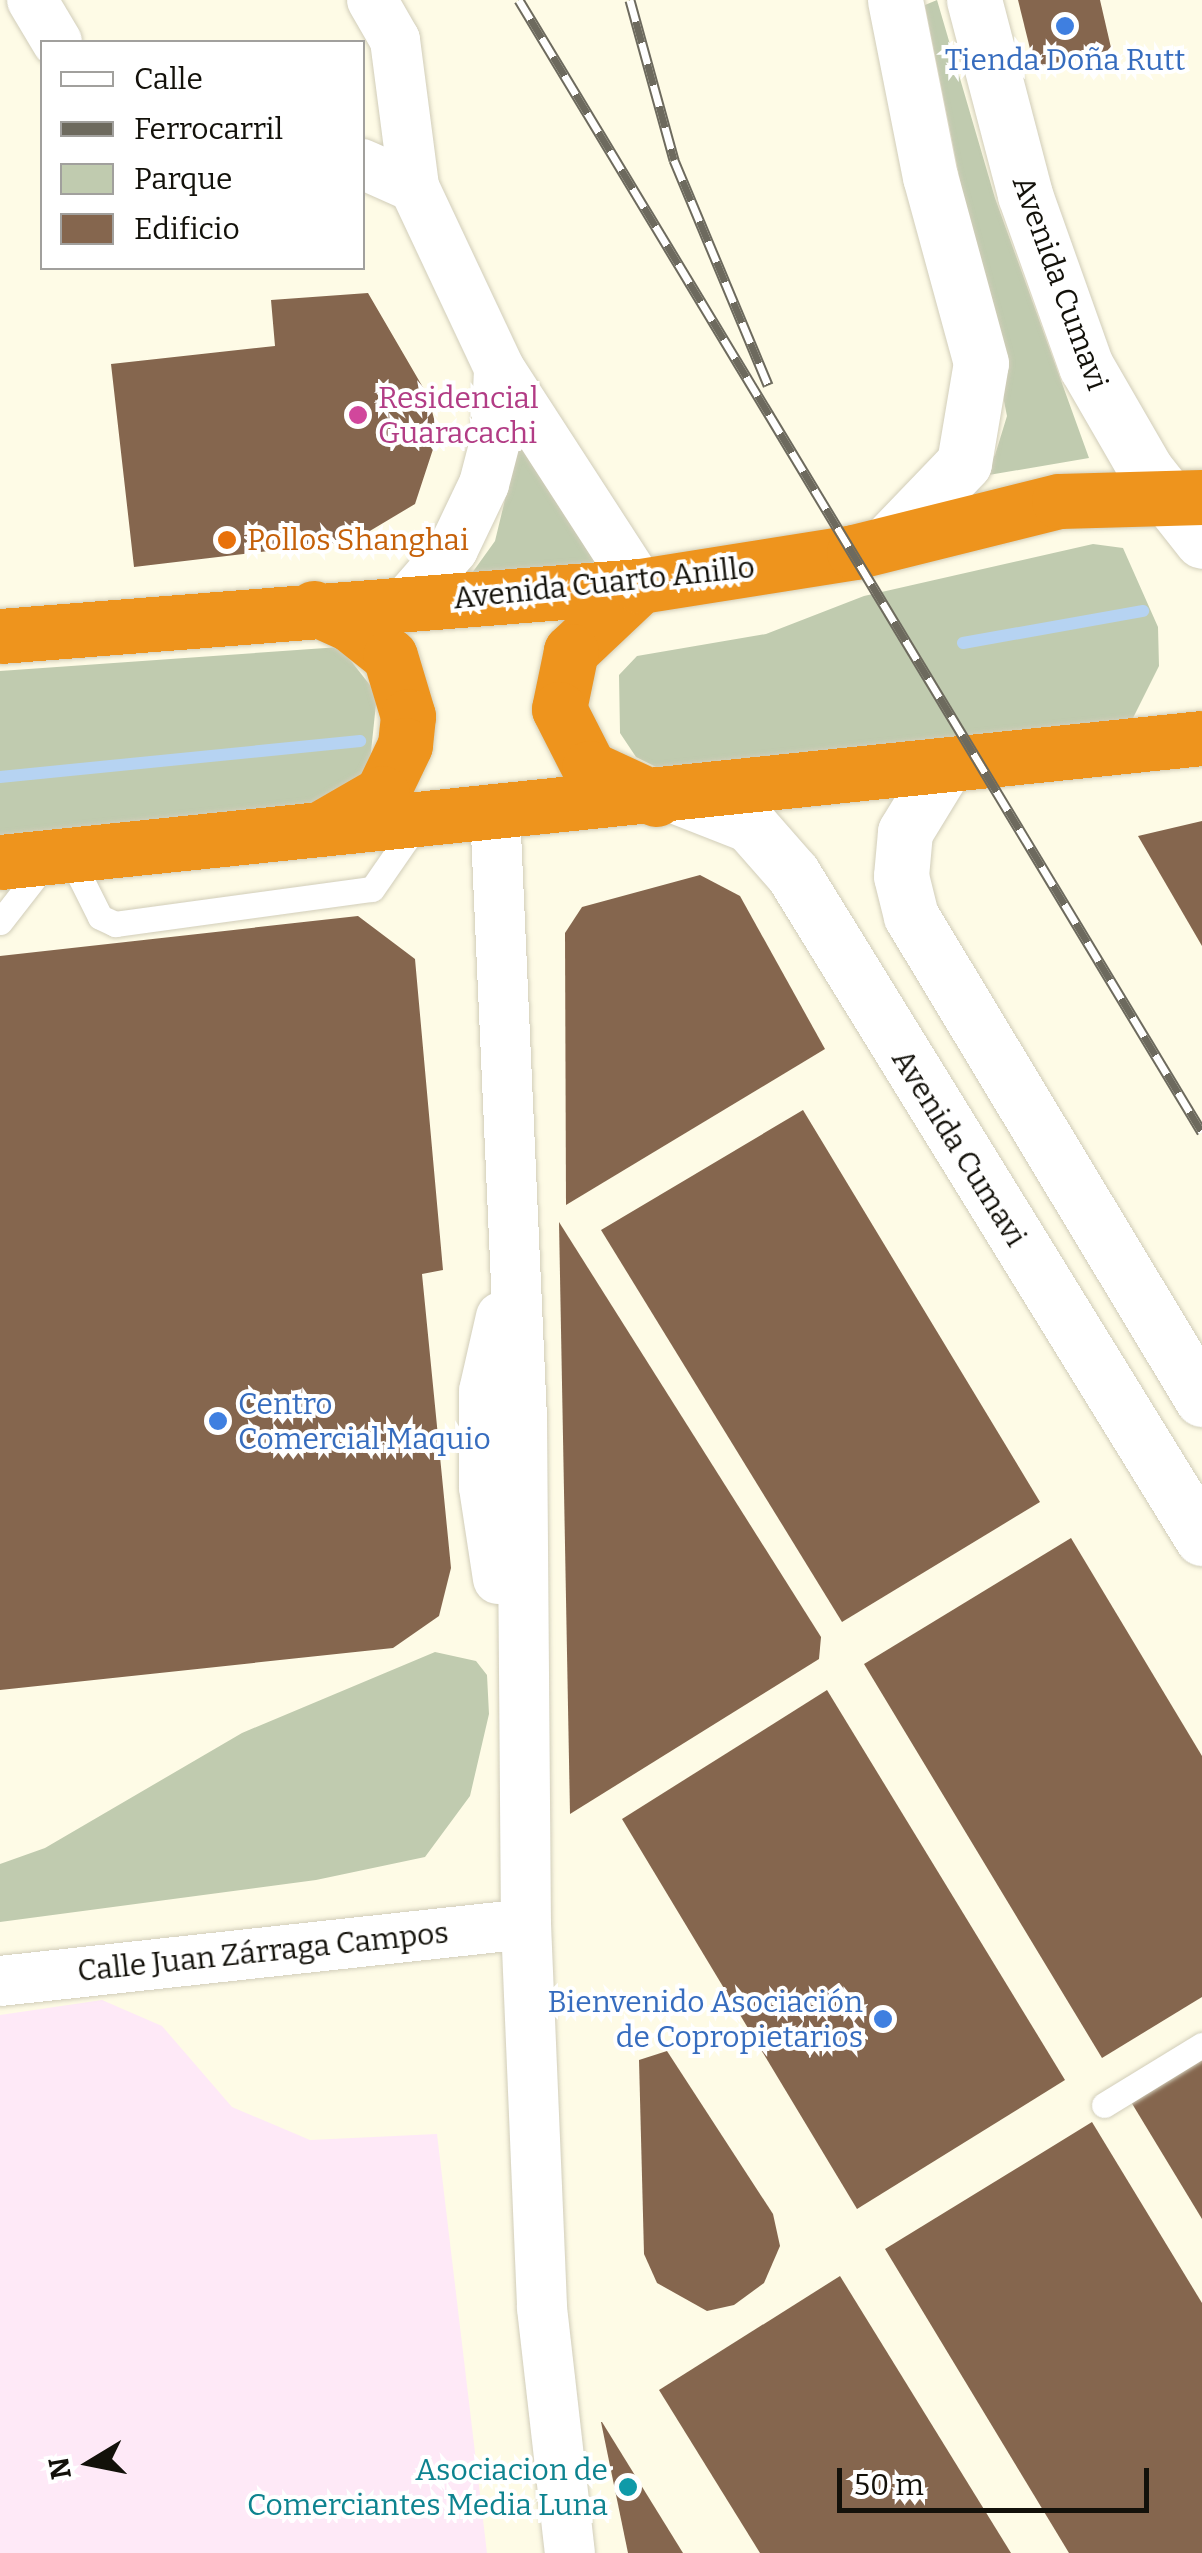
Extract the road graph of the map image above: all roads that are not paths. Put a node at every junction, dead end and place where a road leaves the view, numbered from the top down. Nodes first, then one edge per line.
1 (32, 0) edge
2 (372, 0) edge
3 (894, 0) edge
4 (974, 0) edge
5 (56, 40) edge
6 (365, 165) edge
7 (414, 187) junction
8 (499, 368) junction
9 (1186, 498) edge
10 (1202, 541) edge
11 (889, 542) junction
12 (640, 586) junction
13 (404, 604) junction
14 (314, 608) junction
15 (0, 636) edge
16 (1199, 733) edge
17 (944, 768) junction
18 (670, 799) junction
19 (495, 810) junction
20 (419, 821) junction
21 (318, 830) junction
22 (40, 858) edge
23 (0, 922) edge
24 (1093, 1214) junction
25 (1026, 1256) junction
26 (1202, 1399) edge
27 (1202, 1538) edge
28 (526, 1924) junction
29 (0, 1981) edge
30 (1202, 2044) edge
31 (1104, 2105) dead end
32 (570, 2553) edge

1 - 5 street
2 - 7 street
3 - 11 street
4 - 9 street, Avenida Cumavi
6 - 7 street
7 - 8 street
8 - 12 street
8 - 13 street
9 - 10 street, Avenida Cumavi
9 - 11 highway, Avenida Cuarto Anillo
11 - 12 highway, Avenida Cuarto Anillo
12 - 13 highway, Avenida Cuarto Anillo
12 - 18 highway
13 - 14 highway, Avenida Cuarto Anillo
14 - 15 highway, Avenida Cuarto Anillo
14 - 21 highway
16 - 17 highway
17 - 18 highway
17 - 24 street
18 - 19 highway
18 - 25 street, Avenida Cumavi
19 - 20 highway
19 - 28 street
20 - 21 highway
20 - 22 lane
21 - 22 highway
22 - 23 lane
24 - 25 street
24 - 26 street
25 - 27 street, Avenida Cumavi
28 - 29 street, Calle Juan Zárraga Campos
28 - 32 street
30 - 31 lane

